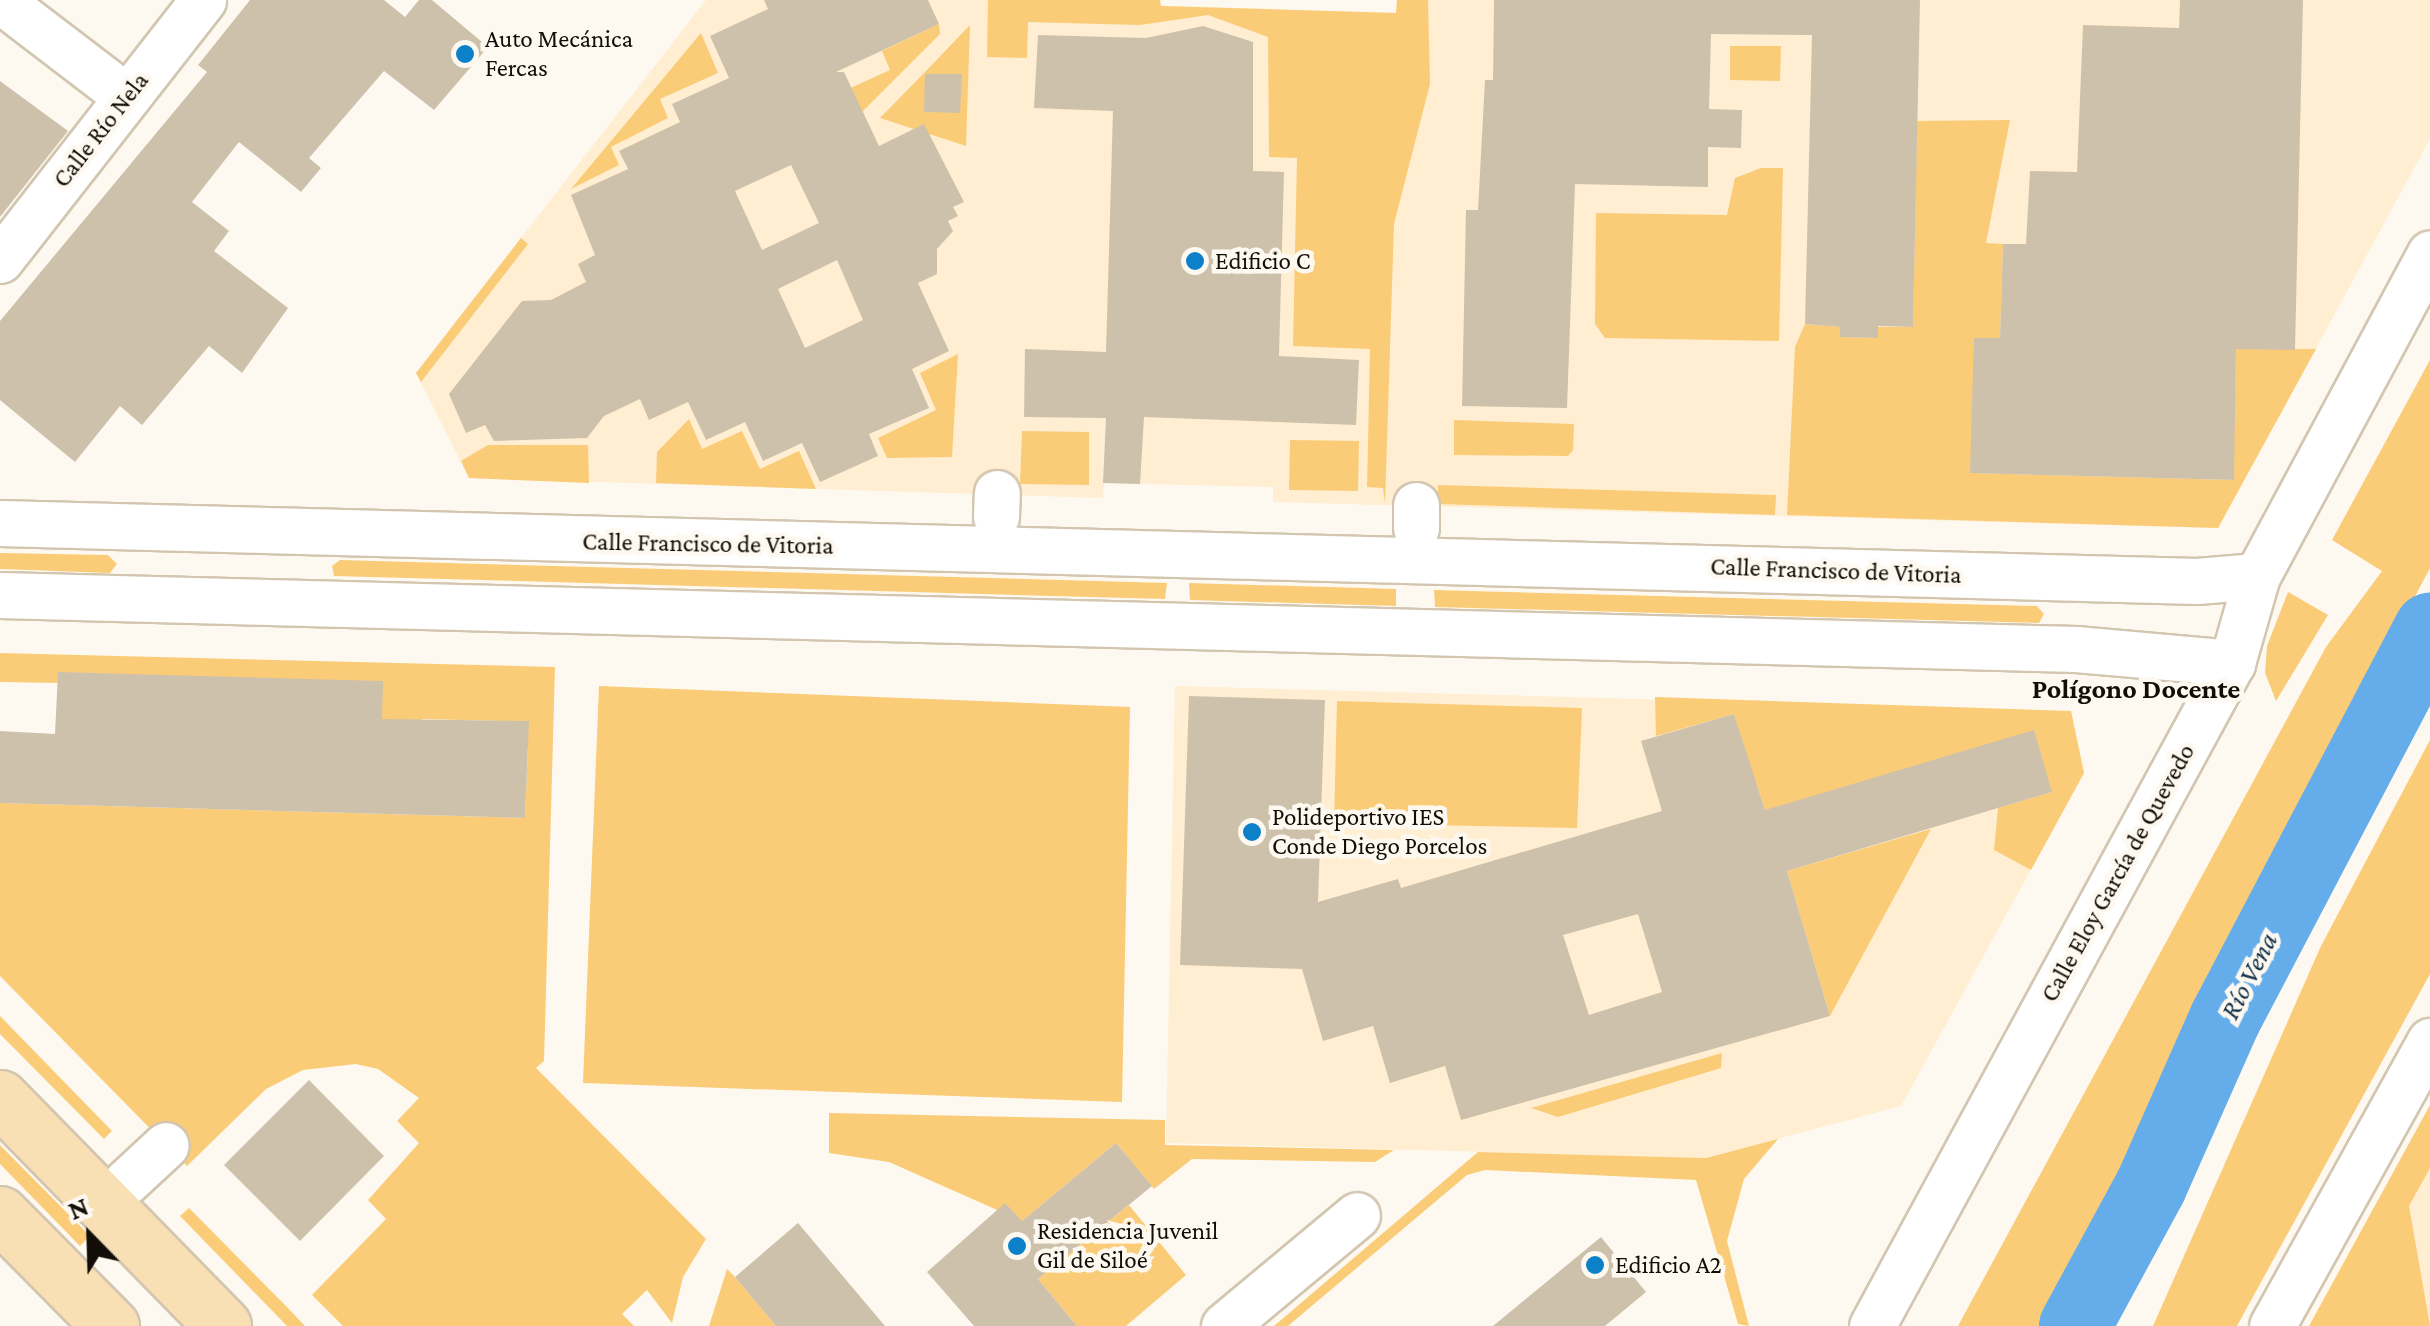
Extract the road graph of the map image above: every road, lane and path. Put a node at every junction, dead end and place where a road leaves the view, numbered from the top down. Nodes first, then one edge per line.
1 (0, 0) edge
2 (203, 0) edge
3 (127, 97) junction
4 (2430, 254) edge
5 (0, 260) edge
6 (0, 523) edge
7 (1416, 530) junction
8 (232, 532) junction
9 (2257, 576) junction
10 (0, 595) edge
11 (224, 601) junction
12 (1414, 630) junction
13 (2232, 663) junction
14 (2430, 1041) edge
15 (0, 1098) edge
16 (166, 1144) dead end
17 (126, 1182) dead end
18 (0, 1214) edge
19 (1357, 1215) dead end
20 (111, 1326) edge
21 (223, 1326) edge
22 (1224, 1326) edge
23 (1872, 1326) edge
24 (2272, 1326) edge

1 - 3 street
2 - 3 street, Calle Río Nela
3 - 5 street, Calle Río Nela
4 - 9 street, Calle Eloy García de Quevedo
6 - 8 street, Calle Francisco de Vitoria
7 - 8 street, Calle Francisco de Vitoria
7 - 9 street, Calle Francisco de Vitoria
7 - 12 street
8 - 11 street
9 - 13 street, Calle Eloy García de Quevedo
10 - 11 street
11 - 12 street
12 - 13 street
13 - 23 street, Calle Eloy García de Quevedo
14 - 24 street
15 - 21 main road
16 - 17 street
18 - 20 main road
19 - 22 street

